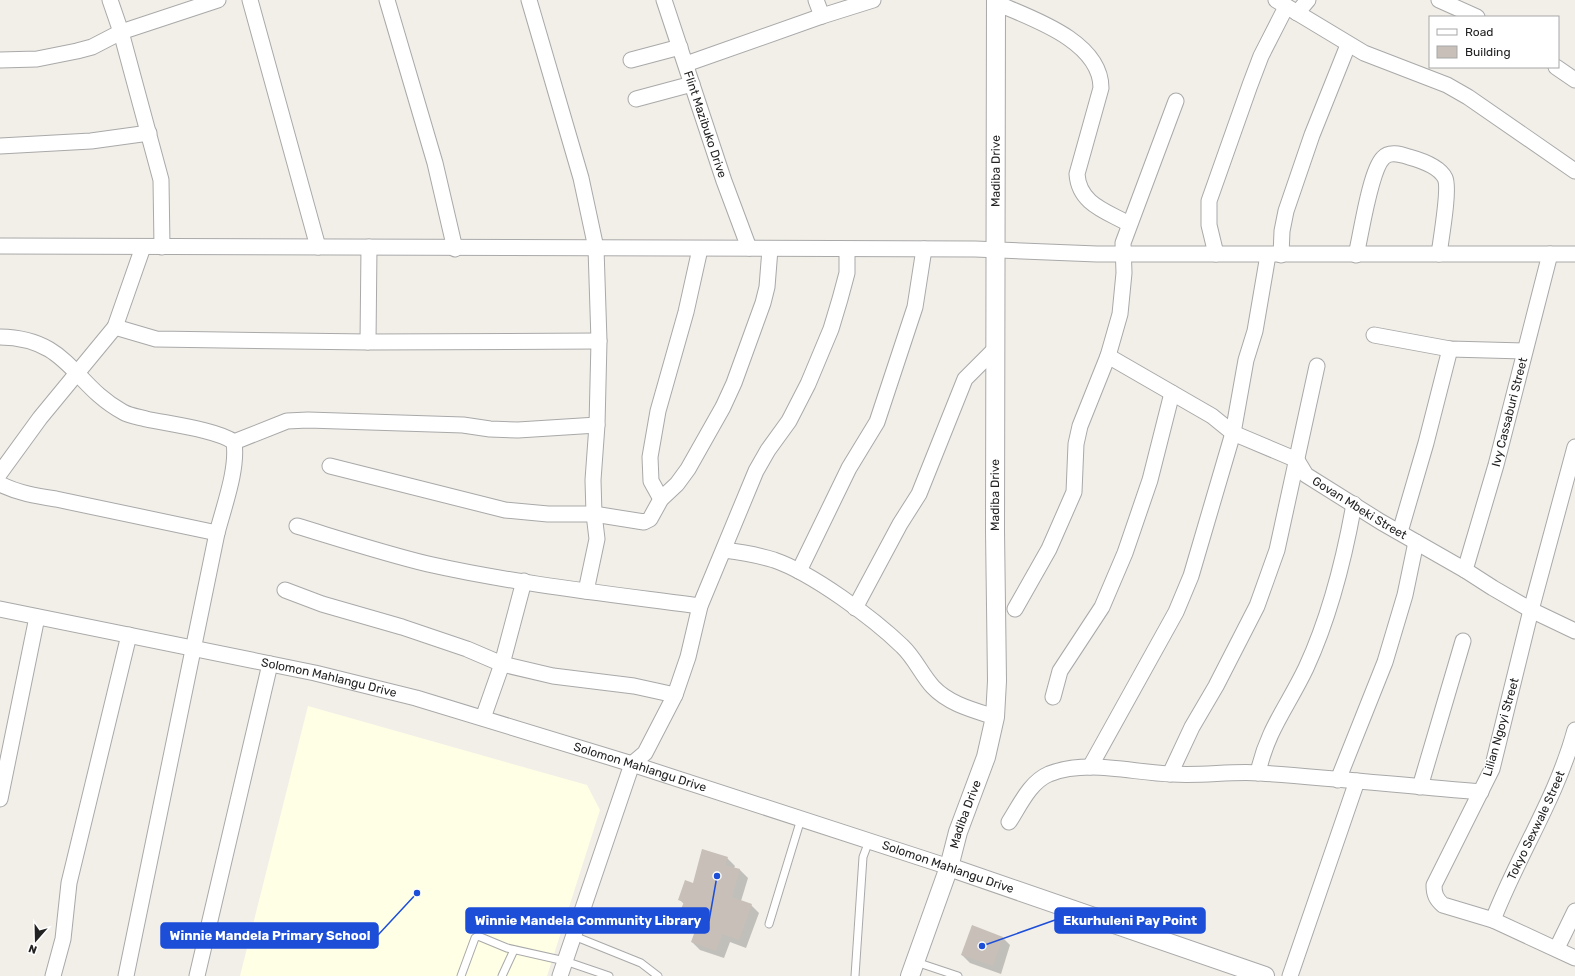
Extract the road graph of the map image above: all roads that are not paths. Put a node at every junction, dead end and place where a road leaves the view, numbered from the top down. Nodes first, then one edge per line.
1 (110, 0) edge
2 (218, 0) edge
3 (250, 0) edge
4 (387, 0) edge
5 (529, 0) edge
6 (664, 0) edge
7 (816, 0) edge
8 (873, 0) edge
9 (1308, 0) edge
10 (1439, 0) edge
11 (996, 2) edge
12 (1287, 7) edge
13 (822, 16) junction
14 (1476, 16) edge
15 (121, 32) junction
16 (1348, 45) junction
17 (680, 47) junction
18 (0, 60) edge
19 (631, 60) dead end
20 (686, 64) junction
21 (1557, 68) edge
22 (1575, 80) edge
23 (692, 84) junction
24 (636, 99) dead end
25 (1176, 101) dead end
26 (149, 133) junction
27 (0, 146) edge
28 (1575, 172) edge
29 (1129, 224) junction
30 (0, 246) edge
31 (143, 247) junction
32 (162, 247) junction
33 (318, 247) junction
34 (369, 247) junction
35 (596, 248) junction
36 (749, 248) junction
37 (455, 249) junction
38 (700, 249) junction
39 (770, 249) junction
40 (924, 249) junction
41 (847, 250) junction
42 (996, 250) junction
43 (1123, 253) junction
44 (1216, 254) junction
45 (1439, 254) junction
46 (1550, 254) junction
47 (1575, 254) edge
48 (1275, 255) junction
49 (1356, 255) junction
50 (115, 326) junction
51 (1374, 335) dead end
52 (0, 337) edge
53 (599, 341) junction
54 (368, 342) junction
55 (995, 349) junction
56 (1450, 349) junction
57 (1524, 351) junction
58 (1108, 356) junction
59 (1317, 366) dead end
60 (78, 373) junction
61 (1172, 393) junction
62 (597, 426) junction
63 (1233, 433) junction
64 (234, 442) junction
65 (1575, 446) edge
66 (1298, 460) junction
67 (330, 466) dead end
68 (0, 473) edge
69 (0, 484) edge
70 (661, 499) junction
71 (1354, 504) junction
72 (594, 514) junction
73 (297, 526) dead end
74 (1400, 532) junction
75 (217, 533) junction
76 (1416, 542) junction
77 (724, 550) junction
78 (1465, 570) junction
79 (799, 571) junction
80 (524, 581) junction
81 (285, 590) dead end
82 (586, 591) junction
83 (700, 606) junction
84 (855, 608) junction
85 (0, 609) edge
86 (1015, 609) dead end
87 (1531, 610) junction
88 (36, 617) junction
89 (1575, 631) edge
90 (129, 635) junction
91 (1463, 641) dead end
92 (195, 650) junction
93 (270, 664) junction
94 (502, 664) junction
95 (676, 695) junction
96 (1052, 697) dead end
97 (995, 717) junction
98 (484, 718) junction
99 (1575, 730) edge
100 (632, 764) junction
101 (1090, 767) junction
102 (1258, 773) junction
103 (1170, 774) junction
104 (1338, 780) junction
105 (1357, 781) junction
106 (1420, 787) junction
107 (1480, 792) junction
108 (0, 799) edge
109 (801, 819) junction
110 (1009, 822) dead end
111 (869, 841) junction
112 (950, 867) junction
113 (1575, 911) edge
114 (1493, 920) junction
115 (769, 924) dead end
116 (574, 936) junction
117 (1557, 948) junction
118 (514, 950) junction
119 (1575, 958) edge
120 (565, 961) junction
121 (913, 969) edge
122 (53, 976) edge
123 (126, 976) edge
124 (197, 976) edge
125 (461, 976) edge
126 (502, 976) edge
127 (560, 976) edge
128 (609, 976) edge
129 (658, 976) edge
130 (855, 976) edge
131 (958, 976) edge
132 (1265, 976) edge
133 (1290, 976) edge

1 - 15 street
2 - 15 street
3 - 33 street
4 - 37 street
5 - 35 street
6 - 17 street, Flint Mazibuko Drive
7 - 13 street
8 - 13 street
9 - 12 street
10 - 14 street
11 - 29 street
11 - 42 street, Madiba Drive
12 - 16 street
12 - 44 street
13 - 20 street
15 - 18 street
15 - 26 street
16 - 28 street
16 - 48 street
17 - 19 street
17 - 20 street, Flint Mazibuko Drive
20 - 23 street, Flint Mazibuko Drive
21 - 22 street
23 - 24 street
23 - 36 street, Flint Mazibuko Drive
25 - 29 street
26 - 27 street
26 - 32 street
29 - 43 street
30 - 31 street
31 - 32 street
31 - 50 street
32 - 33 street
33 - 34 street
34 - 37 street
34 - 54 street
35 - 37 street
35 - 38 street
35 - 53 street
36 - 38 street
36 - 39 street
38 - 70 street
39 - 41 street
39 - 70 street
40 - 41 street
40 - 42 street
40 - 79 street
41 - 77 street
42 - 43 street
42 - 55 street, Madiba Drive
43 - 44 street
43 - 58 street
44 - 48 street
45 - 46 street
45 - 49 street
45 - 49 street
46 - 47 street
46 - 57 street, Ivy Cassaburi Street
48 - 49 street
48 - 63 street
50 - 54 street
50 - 60 street
51 - 56 street
52 - 60 street
53 - 54 street
53 - 62 street
55 - 84 street
55 - 97 street, Madiba Drive
56 - 57 street
56 - 74 street
57 - 78 street, Ivy Cassaburi Street
58 - 61 street
58 - 86 street
59 - 66 street
60 - 64 street
60 - 68 street
61 - 63 street
61 - 96 street
62 - 64 street
62 - 72 street
63 - 66 street
63 - 101 street
64 - 75 street
65 - 87 street, Lilian Ngoyi Street
66 - 71 street, Govan Mbeki Street
66 - 103 street
67 - 72 street
69 - 75 street
70 - 72 street
71 - 74 street, Govan Mbeki Street
71 - 102 street
72 - 82 street
73 - 80 street
74 - 76 street, Govan Mbeki Street
75 - 92 street
76 - 78 street, Govan Mbeki Street
76 - 104 street
77 - 79 street
77 - 83 street
78 - 87 street, Govan Mbeki Street
79 - 84 street
80 - 82 street
80 - 94 street
81 - 94 street
82 - 83 street
83 - 95 street
84 - 97 street
85 - 88 street, Solomon Mahlangu Drive
87 - 89 street, Govan Mbeki Street
87 - 107 street, Lilian Ngoyi Street
88 - 90 street, Solomon Mahlangu Drive
88 - 108 street
90 - 92 street, Solomon Mahlangu Drive
90 - 122 street
91 - 106 street
92 - 93 street, Solomon Mahlangu Drive
92 - 123 street
93 - 98 street, Solomon Mahlangu Drive
93 - 124 street
94 - 95 street
94 - 98 street
95 - 100 street
97 - 112 street, Madiba Drive
98 - 100 street, Solomon Mahlangu Drive
99 - 114 street, Tokyo Sexwale Street
100 - 109 street, Solomon Mahlangu Drive
100 - 116 street
101 - 103 street
101 - 110 street
102 - 103 street
102 - 104 street
104 - 105 street
105 - 106 street
105 - 133 street
106 - 107 street
107 - 114 street, Lilian Ngoyi Street
109 - 111 street, Solomon Mahlangu Drive
109 - 115 lane
111 - 112 street, Solomon Mahlangu Drive
111 - 130 lane
112 - 121 street, Madiba Drive
112 - 132 street, Solomon Mahlangu Drive
113 - 117 street
114 - 117 street, Lilian Ngoyi Street
116 - 120 street
116 - 129 lane
117 - 119 street, Lilian Ngoyi Street
118 - 120 lane
118 - 125 lane
118 - 126 lane
120 - 127 street
120 - 128 lane
121 - 131 lane

